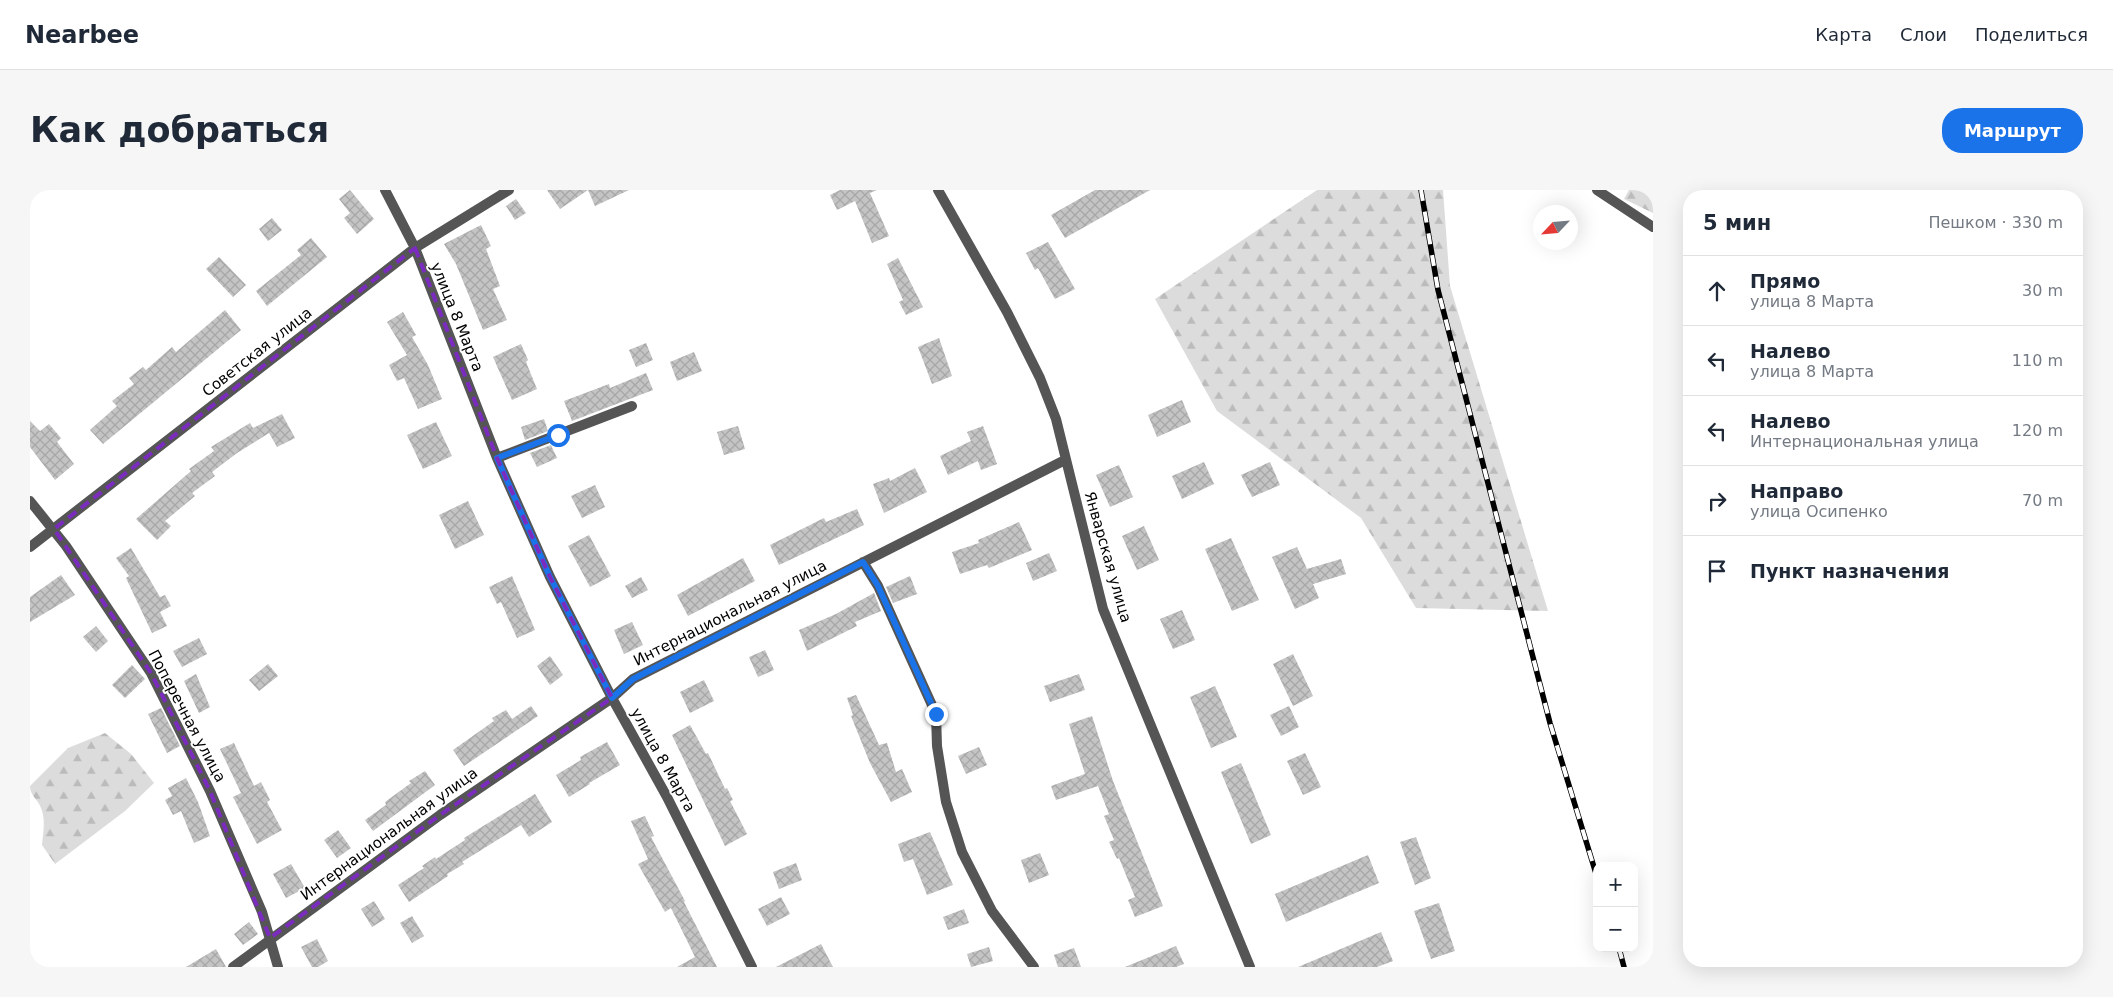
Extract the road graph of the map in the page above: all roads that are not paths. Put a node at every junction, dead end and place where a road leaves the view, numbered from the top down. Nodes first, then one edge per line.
1 (385, 190) edge
2 (510, 190) edge
3 (938, 190) edge
4 (1597, 190) edge
5 (1653, 227) edge
6 (416, 248) junction
7 (632, 406) dead end
8 (497, 458) junction
9 (1066, 460) junction
10 (30, 501) edge
11 (54, 530) junction
12 (30, 546) edge
13 (863, 562) junction
14 (612, 698) junction
15 (270, 938) junction
16 (233, 967) edge
17 (278, 967) edge
18 (752, 967) edge
19 (1034, 967) edge
20 (1250, 967) edge

1 - 6 street, улица 8 Марта
2 - 6 street, Советская улица
3 - 9 street, Январская улица
4 - 5 street
6 - 8 street, улица 8 Марта
6 - 11 street, Советская улица
7 - 8 street
8 - 14 street, улица 8 Марта
9 - 13 street, Интернациональная улица
9 - 20 street, Январская улица
10 - 11 street, Поперечная улица
11 - 12 street, Советская улица
11 - 15 street, Поперечная улица
13 - 14 street, Интернациональная улица
13 - 19 street
14 - 15 street, Интернациональная улица
14 - 18 street, улица 8 Марта
15 - 16 street, Интернациональная улица
15 - 17 street, Поперечная улица

